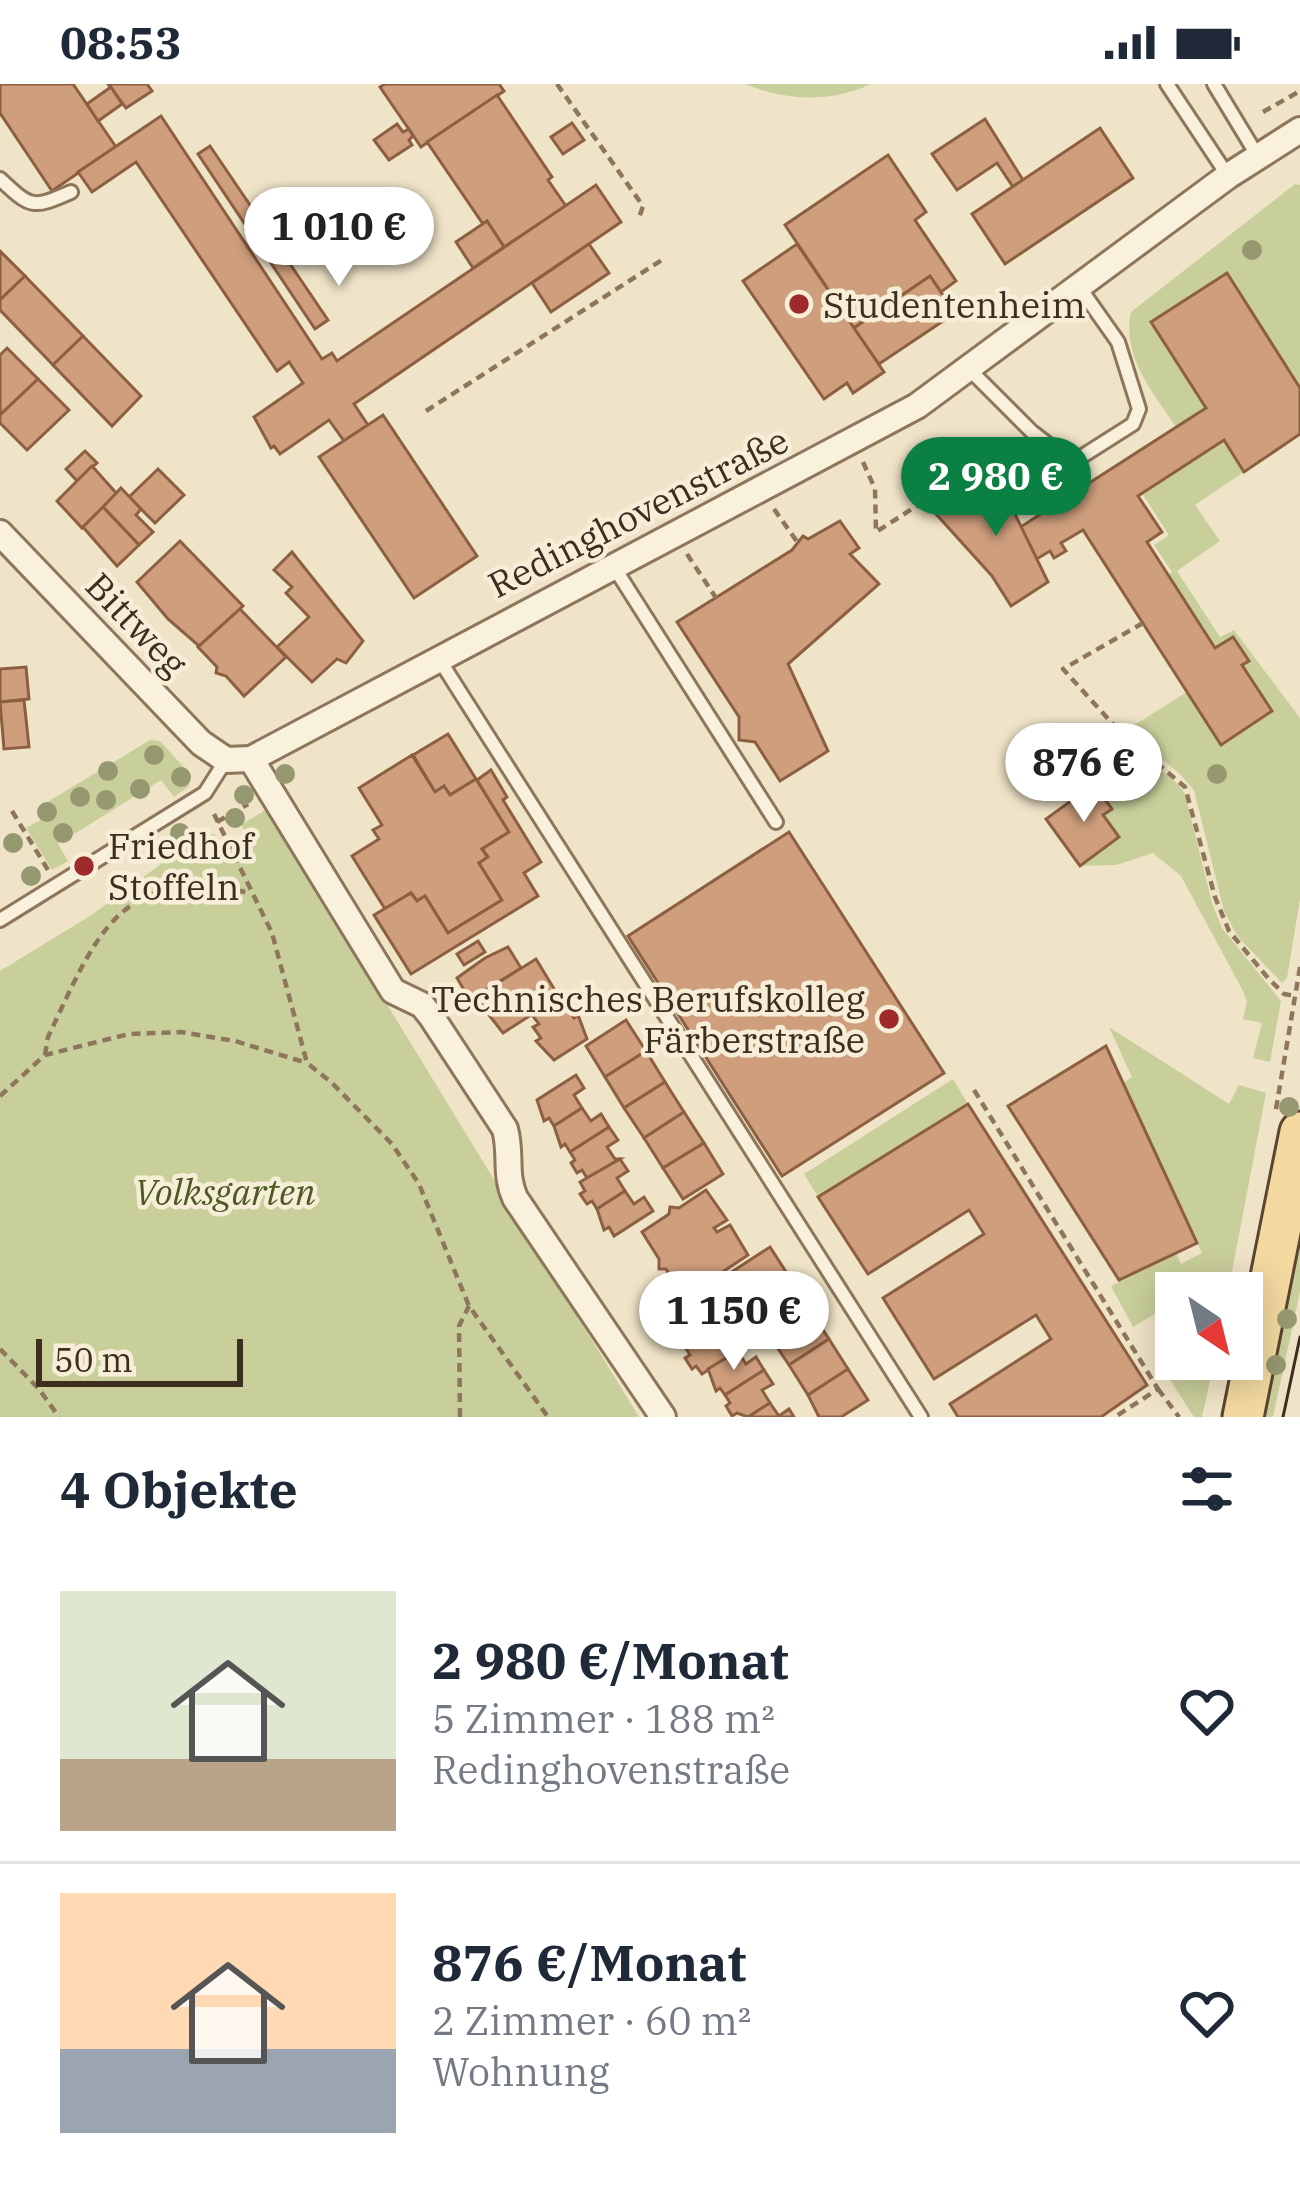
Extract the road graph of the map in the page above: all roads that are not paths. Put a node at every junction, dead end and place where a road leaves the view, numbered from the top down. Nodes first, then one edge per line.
1 (1167, 84) edge
2 (1214, 84) edge
3 (1298, 129) edge
4 (1258, 155) junction
5 (1228, 176) junction
6 (0, 179) edge
7 (71, 192) dead end
8 (1080, 288) junction
9 (970, 370) junction
10 (0, 533) edge
11 (613, 566) junction
12 (438, 658) junction
13 (238, 759) junction
14 (776, 822) dead end
15 (0, 920) edge
16 (1300, 1132) edge
17 (663, 1417) edge
18 (921, 1417) edge
19 (1243, 1417) edge

1 - 5 lane
2 - 4 lane
3 - 4 street, Redinghovenstraße
4 - 5 street, Redinghovenstraße
5 - 8 street, Redinghovenstraße
6 - 7 lane
8 - 9 street, Redinghovenstraße
8 - 9 lane
9 - 11 street, Redinghovenstraße
10 - 13 street, Bittweg
11 - 12 street, Redinghovenstraße
11 - 14 lane
12 - 13 street, Redinghovenstraße
12 - 18 lane
13 - 15 lane, Redinghovenstraße
13 - 17 street, Bittweg
16 - 19 main road

